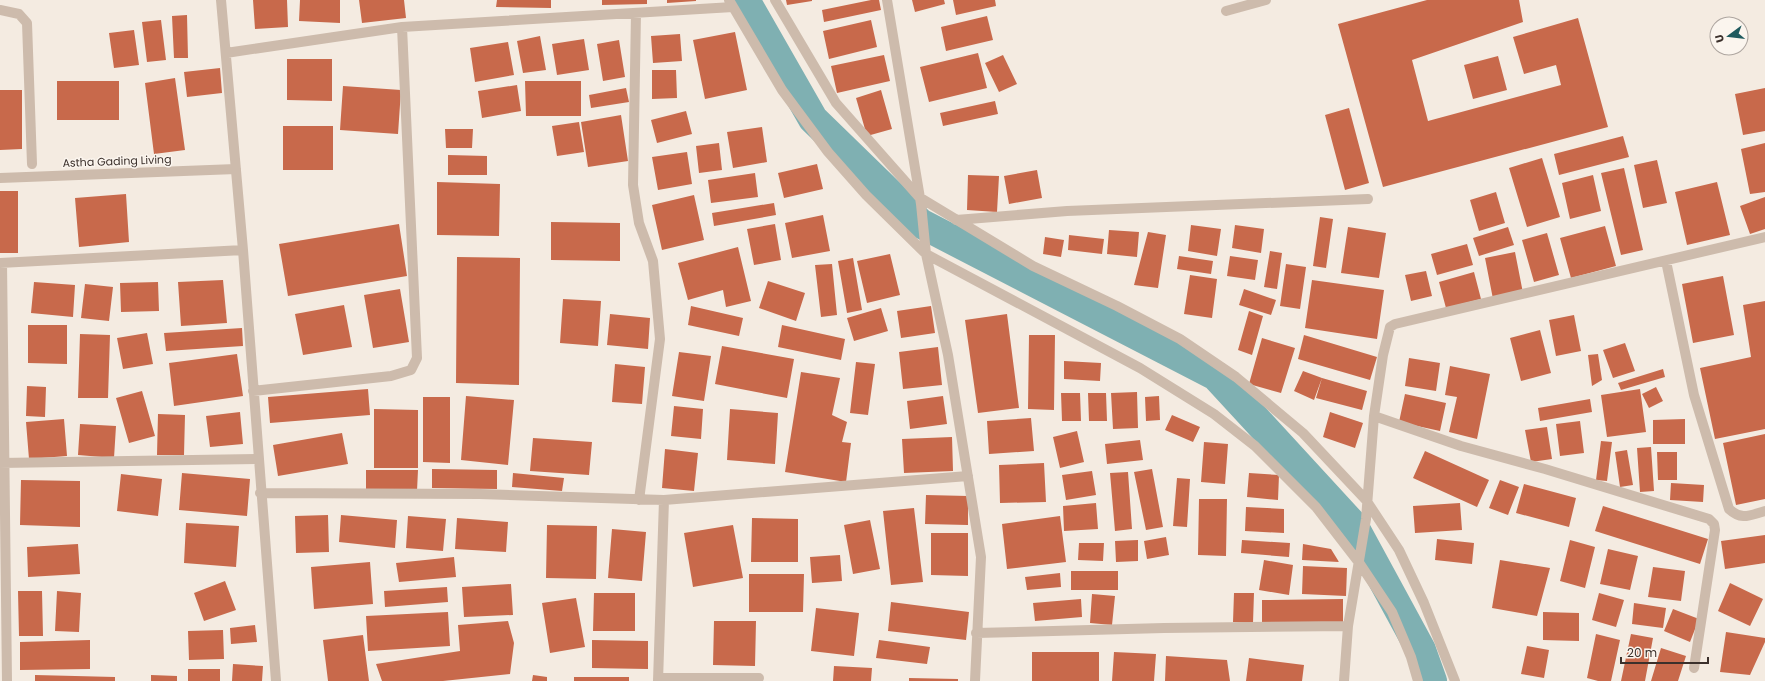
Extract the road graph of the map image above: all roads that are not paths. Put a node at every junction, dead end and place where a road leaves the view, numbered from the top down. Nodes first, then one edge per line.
1 (221, 0) edge
2 (775, 0) edge
3 (887, 0) edge
4 (1266, 0) edge
5 (731, 4) edge
6 (0, 10) edge
7 (1226, 10) dead end
8 (636, 13) junction
9 (402, 27) junction
10 (226, 53) junction
11 (32, 164) dead end
12 (236, 169) junction
13 (0, 178) edge
14 (1368, 199) dead end
15 (920, 200) junction
16 (956, 220) junction
17 (1765, 237) edge
18 (243, 250) junction
19 (926, 254) junction
20 (1666, 261) junction
21 (1, 263) edge
22 (253, 391) junction
23 (1374, 416) junction
24 (258, 459) junction
25 (3, 463) edge
26 (968, 476) junction
27 (260, 493) junction
28 (638, 500) junction
29 (664, 500) junction
30 (1366, 500) junction
31 (1765, 511) edge
32 (1360, 560) junction
33 (1348, 626) junction
34 (976, 633) junction
35 (1694, 668) dead end
36 (759, 678) dead end
37 (658, 679) edge
38 (7, 681) edge
39 (276, 681) edge
40 (975, 681) edge
41 (1344, 681) edge
42 (1418, 681) edge
43 (1455, 681) edge

1 - 10 street
2 - 15 street
3 - 15 street
4 - 7 street
5 - 8 street
5 - 19 street
6 - 11 street
8 - 9 street
8 - 28 street
9 - 10 street
9 - 22 street
10 - 12 street
12 - 13 street, Astha Gading Living
12 - 18 street
14 - 16 street
15 - 16 street
15 - 19 street
16 - 30 street
17 - 20 street
18 - 21 street
18 - 22 street
19 - 26 street
19 - 32 street
20 - 23 street
20 - 31 street
21 - 25 street
22 - 24 street
23 - 30 street
23 - 35 street
24 - 25 street
24 - 27 street
25 - 38 street
26 - 29 street
26 - 34 street
27 - 28 street
27 - 39 street
28 - 29 street
29 - 37 street
30 - 32 street
30 - 43 street
32 - 33 street
32 - 42 street
33 - 34 street
33 - 41 street
34 - 40 street
36 - 37 street

